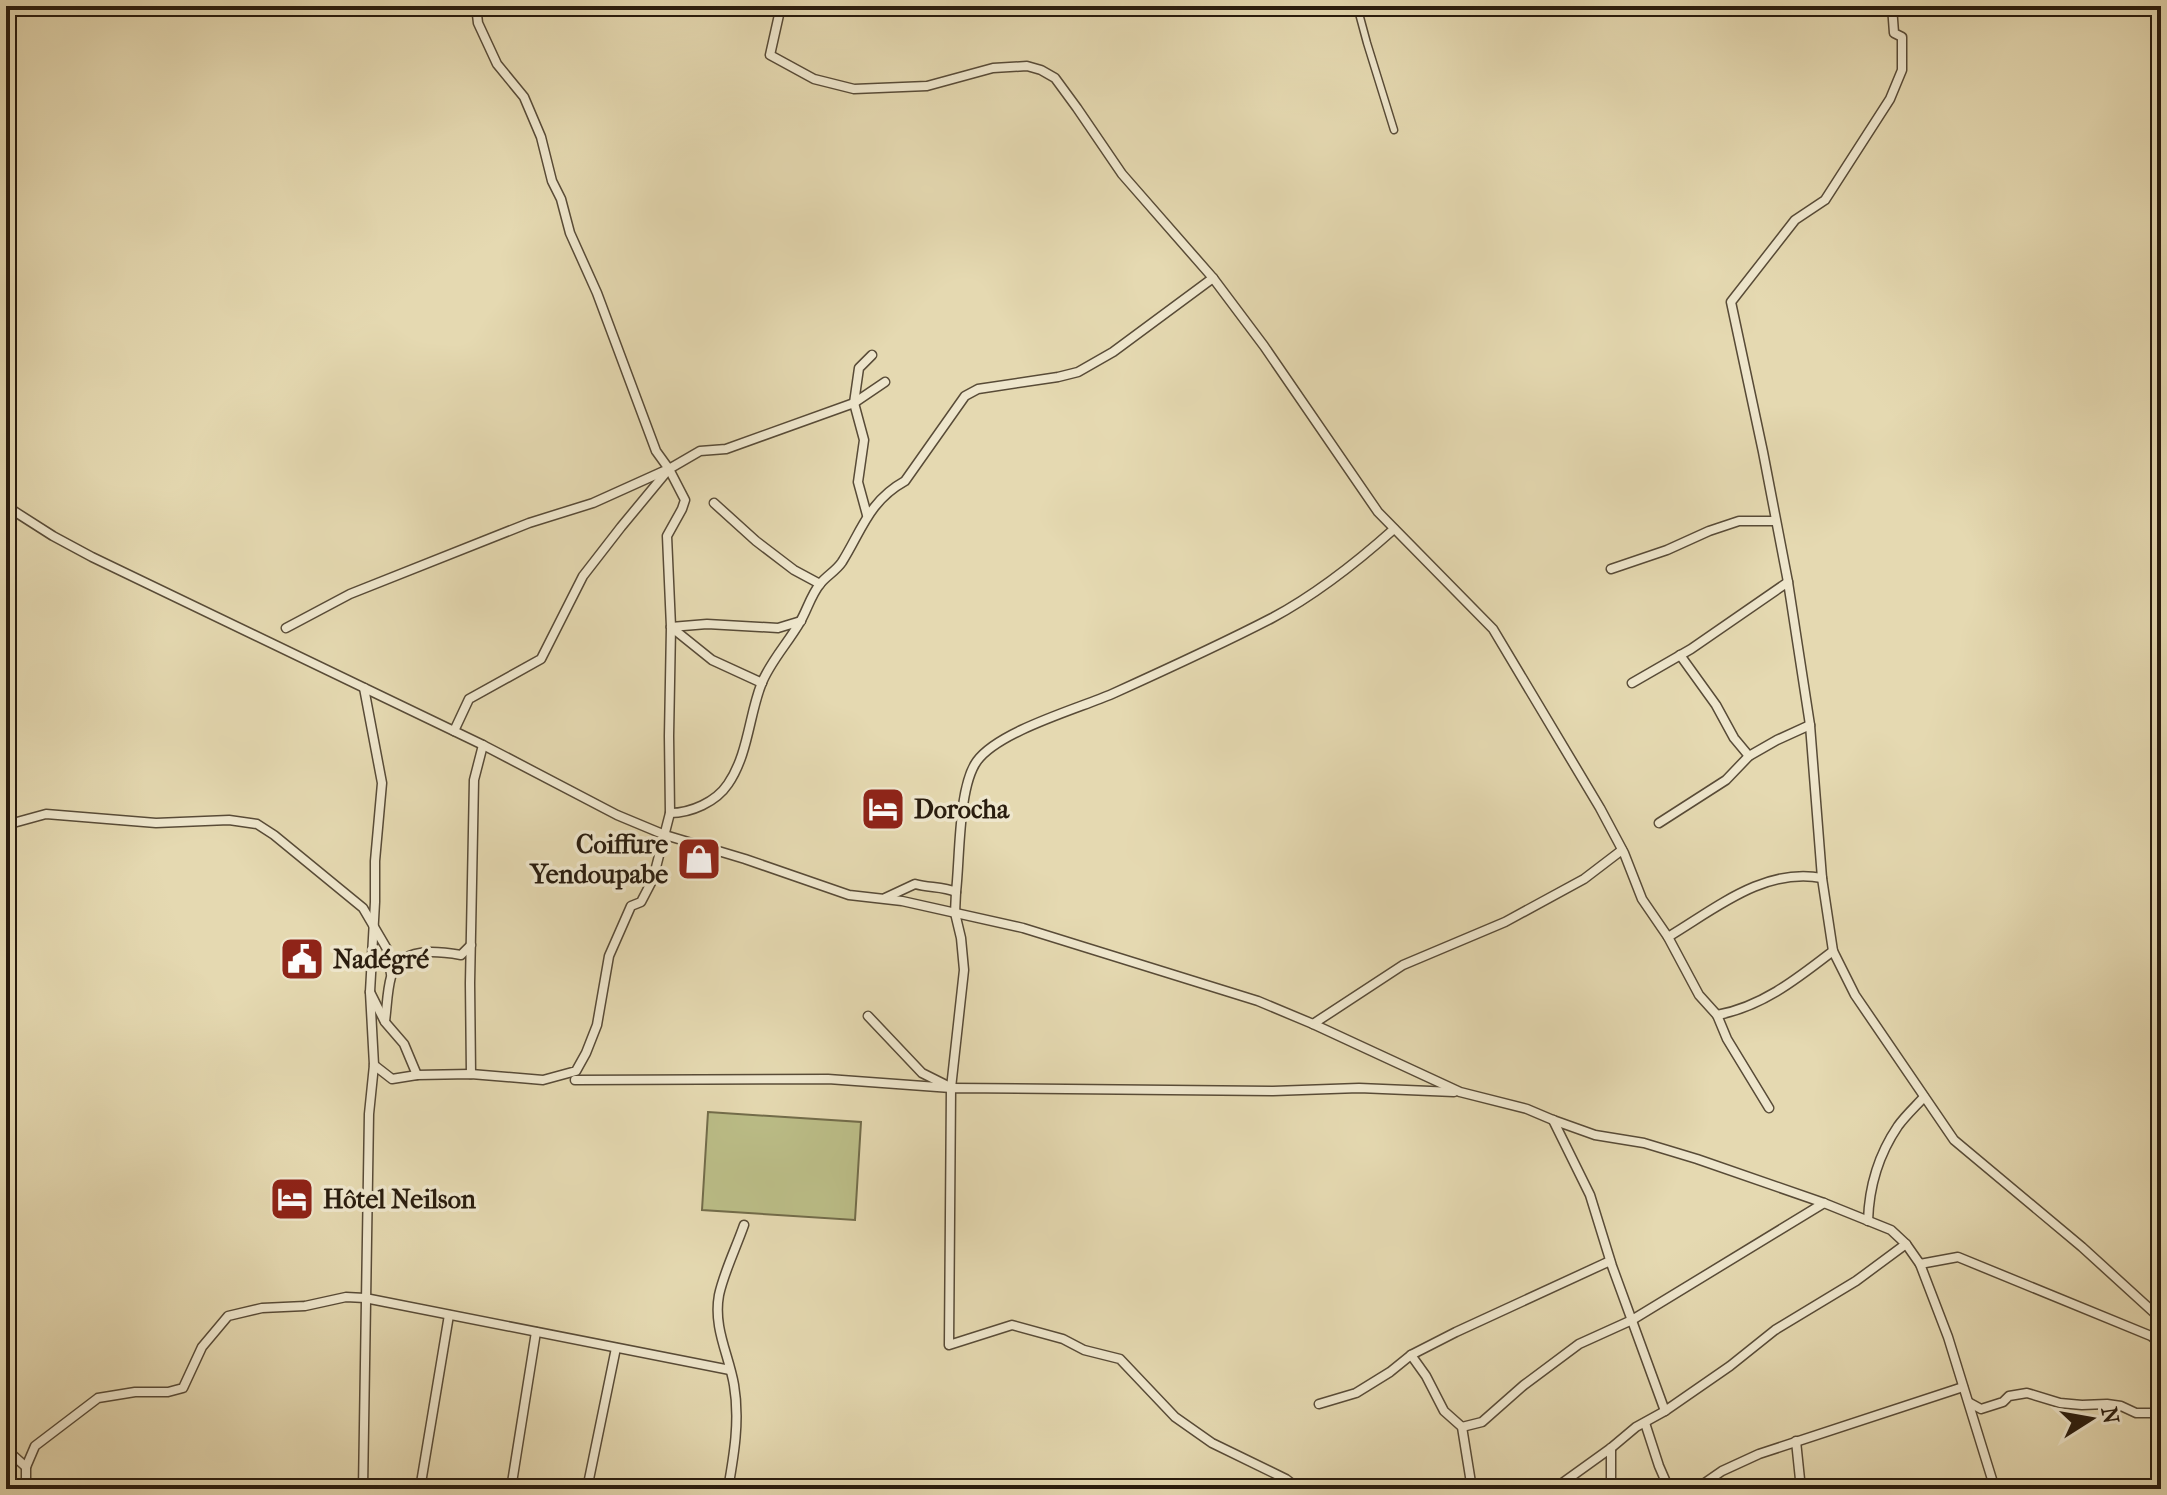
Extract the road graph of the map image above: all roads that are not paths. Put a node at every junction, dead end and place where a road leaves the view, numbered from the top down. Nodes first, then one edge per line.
1 (476, 6) edge
2 (781, 6) edge
3 (1357, 6) edge
4 (1892, 6) edge
5 (1394, 130) dead end
6 (1213, 278) junction
7 (872, 355) dead end
8 (885, 382) dead end
9 (854, 403) junction
10 (669, 469) junction
11 (714, 503) dead end
12 (6, 506) edge
13 (867, 515) junction
14 (1775, 521) junction
15 (1394, 529) junction
16 (1611, 569) dead end
17 (1788, 582) junction
18 (820, 584) junction
19 (801, 621) junction
20 (671, 627) junction
21 (286, 628) dead end
22 (1680, 655) junction
23 (762, 683) junction
24 (1632, 683) dead end
25 (364, 688) junction
26 (1810, 725) junction
27 (454, 731) junction
28 (483, 745) junction
29 (1749, 756) junction
30 (670, 813) junction
31 (1659, 823) dead end
32 (6, 825) edge
33 (665, 835) junction
34 (1622, 850) junction
35 (1822, 878) junction
36 (956, 892) junction
37 (885, 898) junction
38 (955, 913) junction
39 (373, 927) junction
40 (1668, 937) junction
41 (471, 945) junction
42 (1833, 951) junction
43 (391, 974) junction
44 (370, 992) junction
45 (1717, 1015) junction
46 (868, 1016) dead end
47 (385, 1022) junction
48 (1313, 1024) junction
49 (374, 1065) junction
50 (471, 1074) junction
51 (417, 1075) junction
52 (575, 1080) dead end
53 (951, 1088) junction
54 (1460, 1092) junction
55 (1924, 1097) junction
56 (1769, 1108) dead end
57 (1553, 1120) junction
58 (1824, 1203) junction
59 (1868, 1221) junction
60 (744, 1225) dead end
61 (1906, 1244) junction
62 (1610, 1261) junction
63 (1920, 1264) junction
64 (365, 1298) junction
65 (449, 1315) junction
66 (2161, 1319) edge
67 (1632, 1320) junction
68 (536, 1332) junction
69 (2161, 1344) edge
70 (616, 1348) junction
71 (1411, 1355) junction
72 (730, 1370) junction
73 (1963, 1387) junction
74 (1969, 1402) junction
75 (1319, 1404) dead end
76 (1665, 1411) junction
77 (2161, 1413) edge
78 (1645, 1423) junction
79 (1462, 1427) junction
80 (1796, 1441) junction
81 (1611, 1448) junction
82 (6, 1449) edge
83 (26, 1467) junction
84 (26, 1489) edge
85 (363, 1489) edge
86 (420, 1489) edge
87 (511, 1489) edge
88 (587, 1489) edge
89 (728, 1489) edge
90 (1299, 1489) edge
91 (1472, 1489) edge
92 (1554, 1489) edge
93 (1611, 1489) edge
94 (1669, 1489) edge
95 (1696, 1489) edge
96 (1801, 1489) edge
97 (1995, 1489) edge

1 - 10 street
2 - 6 street
3 - 5 street
4 - 14 street
6 - 13 street
6 - 15 street
7 - 9 street
8 - 9 street
9 - 10 street
9 - 13 street
10 - 20 street
10 - 21 street
10 - 27 street
11 - 18 street
12 - 25 street
13 - 18 street
14 - 16 street
14 - 17 street
15 - 34 street
15 - 36 street
17 - 22 street
17 - 26 street
18 - 19 street
19 - 20 street
19 - 23 street
20 - 23 street
20 - 30 street
22 - 24 street
22 - 29 street
23 - 30 street
25 - 27 street
25 - 39 street
26 - 29 street
26 - 35 street
27 - 28 street
28 - 33 street
28 - 41 street
29 - 31 street
30 - 33 street
32 - 39 street
33 - 37 street
33 - 50 street
34 - 40 street
34 - 48 street
35 - 40 street
35 - 42 street
36 - 37 street
36 - 38 street
37 - 38 street
38 - 48 street
38 - 53 street
39 - 43 street
39 - 44 street
40 - 45 street
41 - 43 street
41 - 50 street
42 - 45 street
42 - 55 street
43 - 47 street
44 - 47 street
44 - 49 street
45 - 56 street
46 - 53 street
47 - 51 street
48 - 54 street
49 - 51 street
49 - 64 street
50 - 51 street
52 - 53 street
53 - 54 street
53 - 90 street
54 - 57 street
55 - 59 street
55 - 66 street
57 - 58 street
57 - 62 street
58 - 59 street
58 - 67 street
59 - 61 street
60 - 72 street
61 - 63 street
61 - 76 street
62 - 67 street
62 - 71 street
63 - 69 street
63 - 73 street
64 - 65 street
64 - 83 street
64 - 85 street
65 - 68 street
65 - 86 street
67 - 76 street
67 - 79 street
68 - 70 street
68 - 87 street
70 - 72 street
70 - 88 street
71 - 75 street
71 - 79 street
72 - 89 street
73 - 74 street
73 - 80 street
74 - 77 street
74 - 97 street
76 - 78 street
78 - 81 street
78 - 94 street
79 - 91 street
80 - 95 street
80 - 96 street
81 - 92 street
81 - 93 street
82 - 83 street
83 - 84 street

